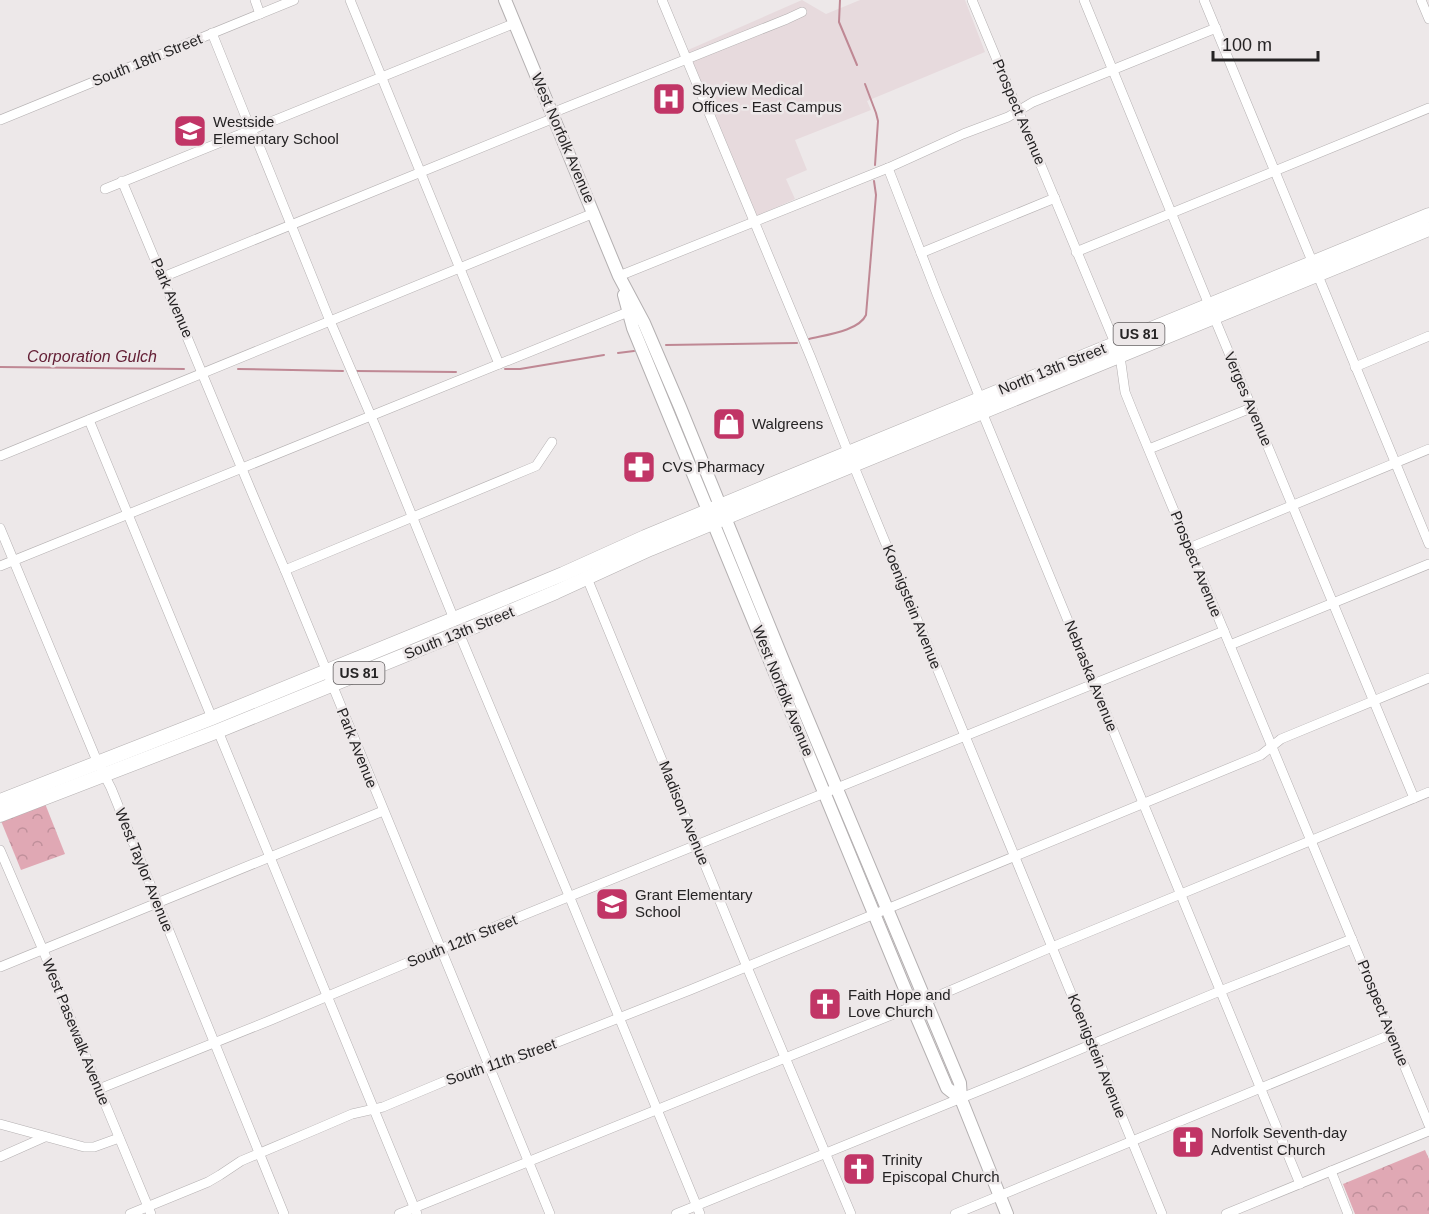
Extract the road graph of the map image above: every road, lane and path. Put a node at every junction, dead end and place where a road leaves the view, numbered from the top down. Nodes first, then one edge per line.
1 (255, 0) edge
2 (294, 0) edge
3 (350, 0) edge
4 (505, 0) edge
5 (662, 0) edge
6 (972, 0) edge
7 (1084, 0) edge
8 (1204, 0) edge
9 (1421, 0) edge
10 (802, 12) dead end
11 (260, 14) junction
12 (1429, 20) edge
13 (515, 23) junction
14 (1216, 28) junction
15 (212, 33) junction
16 (687, 59) junction
17 (1113, 69) junction
18 (381, 77) junction
19 (1429, 108) edge
20 (1018, 110) junction
21 (553, 116) junction
22 (0, 120) edge
23 (251, 130) junction
24 (888, 168) junction
25 (420, 172) junction
26 (1275, 172) junction
27 (123, 182) junction
28 (105, 189) dead end
29 (1055, 198) junction
30 (594, 213) junction
31 (1171, 213) junction
32 (1429, 215) edge
33 (754, 221) junction
34 (291, 225) junction
35 (1429, 229) edge
36 (1077, 252) junction
37 (921, 253) junction
38 (459, 268) junction
39 (1314, 268) junction
40 (619, 276) junction
41 (163, 277) junction
42 (1211, 311) junction
43 (628, 312) junction
44 (330, 321) junction
45 (1429, 336) edge
46 (1118, 350) junction
47 (499, 364) junction
48 (1355, 366) junction
49 (202, 373) junction
50 (980, 398) junction
51 (1251, 408) junction
52 (982, 412) junction
53 (370, 416) junction
54 (89, 420) junction
55 (552, 442) dead end
56 (1149, 449) junction
57 (1429, 449) edge
58 (0, 456) edge
59 (851, 459) junction
60 (1395, 464) junction
61 (240, 468) junction
62 (1292, 505) junction
63 (128, 514) junction
64 (717, 514) junction
65 (413, 518) junction
66 (0, 528) edge
67 (1429, 544) edge
68 (1190, 548) junction
69 (14, 561) junction
70 (1429, 564) edge
71 (0, 566) edge
72 (285, 570) junction
73 (587, 578) junction
74 (1332, 604) junction
75 (457, 626) junction
76 (1224, 631) junction
77 (1230, 645) junction
78 (329, 678) junction
79 (1429, 678) edge
80 (1094, 684) junction
81 (1374, 701) junction
82 (212, 718) junction
83 (218, 731) junction
84 (966, 736) junction
85 (1272, 747) junction
86 (98, 762) junction
87 (103, 775) junction
88 (831, 791) junction
89 (1429, 792) edge
90 (1413, 798) junction
91 (0, 801) edge
92 (1143, 803) junction
93 (383, 811) junction
94 (0, 815) edge
95 (1311, 840) junction
96 (698, 846) junction
97 (0, 850) edge
98 (1016, 856) junction
99 (270, 857) junction
100 (1181, 895) junction
101 (570, 898) junction
102 (157, 903) junction
103 (887, 909) junction
104 (875, 914) junction
105 (1352, 939) junction
106 (1052, 947) junction
107 (440, 949) junction
108 (43, 950) junction
109 (0, 967) edge
110 (747, 967) junction
111 (1220, 991) junction
112 (327, 997) junction
113 (926, 1001) junction
114 (912, 1006) junction
115 (619, 1018) junction
116 (1392, 1034) junction
117 (214, 1043) junction
118 (1092, 1044) junction
119 (786, 1058) junction
120 (489, 1067) junction
121 (1260, 1088) junction
122 (99, 1089) junction
123 (961, 1099) junction
124 (657, 1109) junction
125 (374, 1110) junction
126 (0, 1124) edge
127 (1429, 1125) edge
128 (1429, 1131) edge
129 (45, 1137) junction
130 (119, 1138) junction
131 (1132, 1140) junction
132 (260, 1153) junction
133 (825, 1153) junction
134 (0, 1157) edge
135 (528, 1161) junction
136 (1331, 1171) junction
137 (1299, 1184) junction
138 (1000, 1196) junction
139 (149, 1210) edge
140 (698, 1210) edge
141 (416, 1211) edge
142 (130, 1214) edge
143 (284, 1214) edge
144 (399, 1214) edge
145 (550, 1214) edge
146 (676, 1214) edge
147 (851, 1214) edge
148 (955, 1214) edge
149 (1007, 1214) edge
150 (1162, 1214) edge
151 (1226, 1214) edge
152 (1348, 1214) edge

1 - 11 street
2 - 11 street, South 18th Street
3 - 18 street
4 - 13 main road, West Norfolk Avenue
5 - 16 street, Koenigstein Avenue
6 - 20 street, Prospect Avenue
7 - 17 street, Verges Avenue
8 - 14 street
9 - 12 street
10 - 16 street
11 - 15 street, South 18th Street
13 - 18 street
13 - 21 main road, West Norfolk Avenue
14 - 17 street
14 - 26 street
15 - 22 street, South 18th Street
15 - 23 street
16 - 21 street
16 - 33 street, Koenigstein Avenue
17 - 20 street
17 - 31 street, Verges Avenue
18 - 23 street
18 - 25 street
19 - 26 street
20 - 24 street
20 - 29 street, Prospect Avenue
21 - 25 street
21 - 30 main road, West Norfolk Avenue
23 - 27 street
23 - 34 street
24 - 33 street
24 - 37 street, Nebraska Avenue
25 - 34 street
25 - 38 street
26 - 31 street
26 - 39 street
27 - 28 street
27 - 41 street, Park Avenue
29 - 36 street, Prospect Avenue
29 - 37 street
30 - 38 street
30 - 40 main road, West Norfolk Avenue
31 - 36 street
31 - 42 street, Verges Avenue
32 - 39 highway, North 13th Street / US 81
33 - 40 street
33 - 59 street, Koenigstein Avenue
34 - 41 street
34 - 44 street
35 - 39 highway, North 13th Street / US 81
36 - 46 street, Prospect Avenue
37 - 50 street, Nebraska Avenue
38 - 44 street
38 - 47 street
39 - 42 highway, North 13th Street / US 81
39 - 48 street
40 - 43 main road, West Norfolk Avenue
40 - 64 main road, West Norfolk Avenue
41 - 49 street, Park Avenue
42 - 46 highway, North 13th Street / US 81
42 - 51 street, Verges Avenue
43 - 47 street
43 - 64 main road, West Norfolk Avenue
44 - 49 street
44 - 53 street
45 - 48 street
46 - 50 highway, North 13th Street / US 81
46 - 52 highway, North 13th Street / US 81
46 - 56 street, Prospect Avenue
47 - 53 street
48 - 60 street
49 - 54 street
49 - 61 street, Park Avenue
50 - 52 street, Nebraska Avenue
50 - 59 highway, North 13th Street / US 81
51 - 56 street
51 - 62 street, Verges Avenue
52 - 59 highway, North 13th Street / US 81
52 - 80 street, Nebraska Avenue
53 - 61 street
53 - 65 street
54 - 58 street
54 - 63 street
55 - 65 street
56 - 68 street, Prospect Avenue
57 - 60 street
59 - 64 highway, North 13th Street / US 81
59 - 84 street, Koenigstein Avenue
60 - 62 street
60 - 67 street
61 - 63 street
61 - 72 street, Park Avenue
62 - 68 street
62 - 74 street, Verges Avenue
63 - 69 street
63 - 82 street
64 - 73 highway, South 13th Street / US 81
64 - 75 highway, South 13th Street / US 81
64 - 88 main road, West Norfolk Avenue
65 - 72 street
65 - 75 street
66 - 69 street, West Taylor Avenue
68 - 76 street, Prospect Avenue
69 - 71 street
69 - 86 street, West Taylor Avenue
70 - 74 street
72 - 78 street, Park Avenue
73 - 75 highway, South 13th Street / US 81
73 - 96 street, Madison Avenue
74 - 77 street
74 - 81 street, Verges Avenue
75 - 78 highway, South 13th Street / US 81
75 - 101 street
76 - 77 street, Prospect Avenue
76 - 80 street, South 12th Street
77 - 85 street, Prospect Avenue
78 - 82 highway, South 13th Street / US 81
78 - 83 highway, South 13th Street / US 81
78 - 93 street, Park Avenue
79 - 81 street, South 11th Street
80 - 84 street, South 12th Street
80 - 92 street, Nebraska Avenue
81 - 85 street, South 11th Street
81 - 90 street, Verges Avenue
82 - 86 highway, South 13th Street / US 81
83 - 87 highway, South 13th Street / US 81
83 - 99 street
84 - 88 street, South 12th Street
84 - 98 street, Koenigstein Avenue
85 - 92 street, South 11th Street
85 - 95 street, Prospect Avenue
86 - 87 street, West Taylor Avenue
86 - 91 highway, South 13th Street / US 81
87 - 94 highway, South 13th Street / US 81
87 - 102 street, West Taylor Avenue
88 - 96 street, South 12th Street
88 - 103 main road, West Norfolk Avenue
88 - 104 main road, West Norfolk Avenue
89 - 90 street
90 - 95 street
92 - 98 street, South 11th Street
92 - 100 street, Nebraska Avenue
93 - 99 street
93 - 107 street, Park Avenue
95 - 100 street
95 - 105 street, Prospect Avenue
96 - 101 street, South 12th Street
96 - 110 street, Madison Avenue
97 - 108 street, West Pasewalk Avenue
98 - 103 street, South 11th Street
98 - 106 street, Koenigstein Avenue
99 - 102 street
99 - 112 street
100 - 106 street
100 - 111 street, Nebraska Avenue
101 - 107 street, South 12th Street
101 - 115 street
102 - 108 street
102 - 117 street, West Taylor Avenue
103 - 104 street, South 11th Street
103 - 113 main road, West Norfolk Avenue
104 - 110 street, South 11th Street
104 - 114 main road, West Norfolk Avenue
105 - 111 street
105 - 116 street, Prospect Avenue
106 - 113 street
106 - 118 street, Koenigstein Avenue
107 - 112 street, South 12th Street
107 - 120 street, Park Avenue
108 - 109 street
108 - 122 street, West Pasewalk Avenue
110 - 115 street, South 11th Street
110 - 119 street, Madison Avenue
111 - 118 street
111 - 121 street, Nebraska Avenue
112 - 117 street, South 12th Street
112 - 125 street
113 - 114 street
113 - 123 main road, West Norfolk Avenue
114 - 119 street
114 - 123 main road, West Norfolk Avenue
115 - 120 street, South 11th Street
115 - 124 street
116 - 121 street
116 - 127 street, Prospect Avenue
117 - 122 street, South 12th Street
117 - 132 street, West Taylor Avenue
118 - 123 street
118 - 131 street, Koenigstein Avenue
119 - 124 street
119 - 133 street, Madison Avenue
120 - 125 street, South 11th Street
120 - 135 street, Park Avenue
121 - 131 street
121 - 137 street, Nebraska Avenue
122 - 130 street, West Pasewalk Avenue
123 - 133 street
123 - 138 main road, West Norfolk Avenue
124 - 135 street
124 - 140 street
125 - 132 street, South 11th Street
125 - 141 street
126 - 129 street
128 - 136 street
129 - 130 street
129 - 134 street
130 - 139 street, West Pasewalk Avenue
131 - 138 street
131 - 150 street, Koenigstein Avenue
132 - 139 street, South 11th Street
132 - 143 street, West Taylor Avenue
133 - 140 street
133 - 147 street, Madison Avenue
135 - 141 street
135 - 145 street, Park Avenue
136 - 137 street
136 - 152 street
137 - 151 street
138 - 148 street
138 - 149 main road, West Norfolk Avenue
139 - 142 street, South 11th Street
140 - 146 street
141 - 144 street

